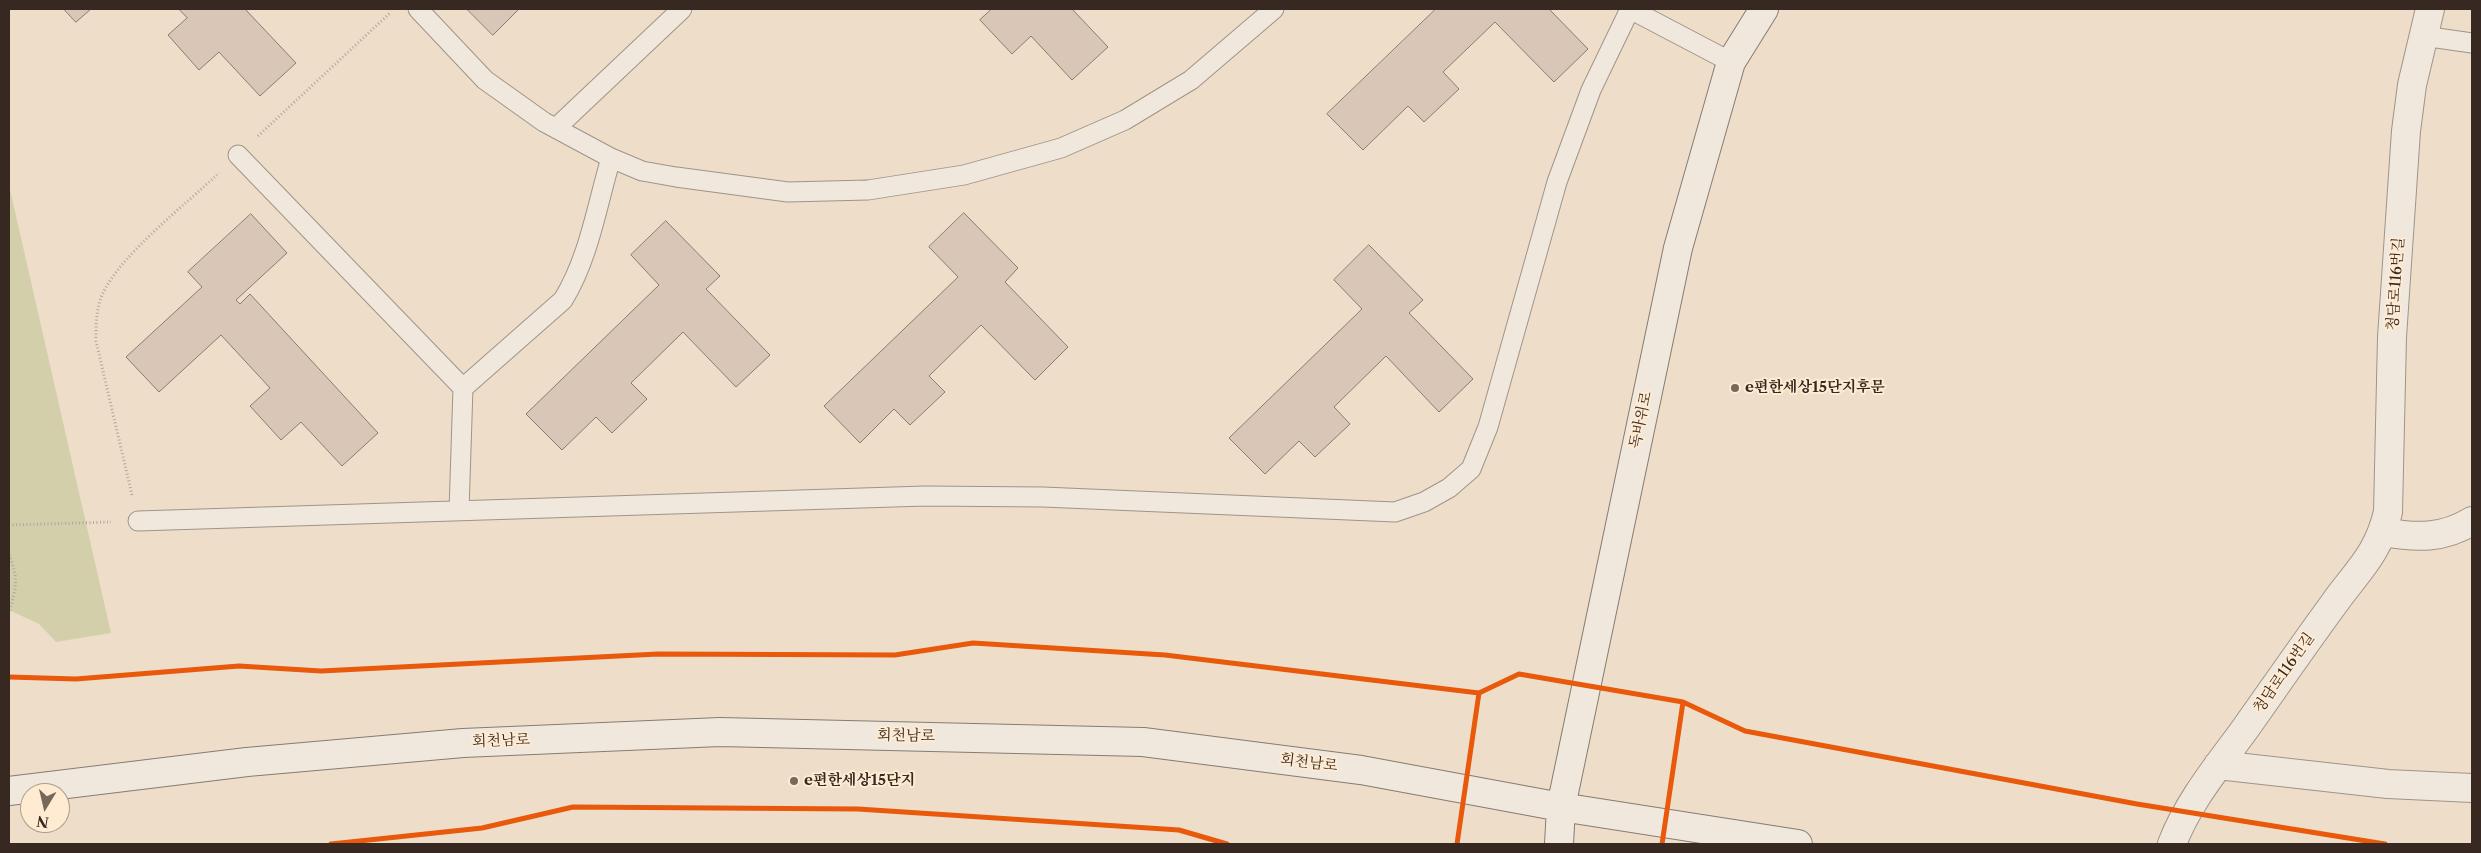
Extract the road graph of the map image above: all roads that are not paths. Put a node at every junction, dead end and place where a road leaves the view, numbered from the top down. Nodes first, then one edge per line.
1 (418, 9) edge
2 (682, 9) edge
3 (1274, 9) edge
4 (1764, 9) edge
5 (2430, 9) edge
6 (2424, 36) junction
7 (2472, 43) edge
8 (1731, 62) junction
9 (556, 128) junction
10 (238, 155) road end
11 (610, 158) junction
12 (463, 388) junction
13 (459, 510) junction
14 (138, 521) road end
15 (2472, 521) edge
16 (2383, 532) junction
17 (2218, 765) junction
18 (2472, 788) edge
19 (9, 791) edge
20 (1561, 807) junction
21 (1559, 844) edge
22 (1798, 844) edge
23 (2172, 844) edge

1 - 9 lane
2 - 9 lane
3 - 11 lane
4 - 8 main road, 독바위로
5 - 6 main road, 청담로116번길
6 - 7 lane
6 - 16 main road, 청담로116번길
8 - 13 lane
8 - 20 main road, 독바위로
9 - 11 lane
10 - 12 lane
11 - 12 lane
12 - 13 lane
13 - 14 lane
15 - 16 main road
16 - 17 main road, 청담로116번길
17 - 18 main road
17 - 23 main road, 청담로116번길
19 - 20 main road, 회천남로
20 - 21 main road, 독바위로
20 - 22 main road, 회천남로

